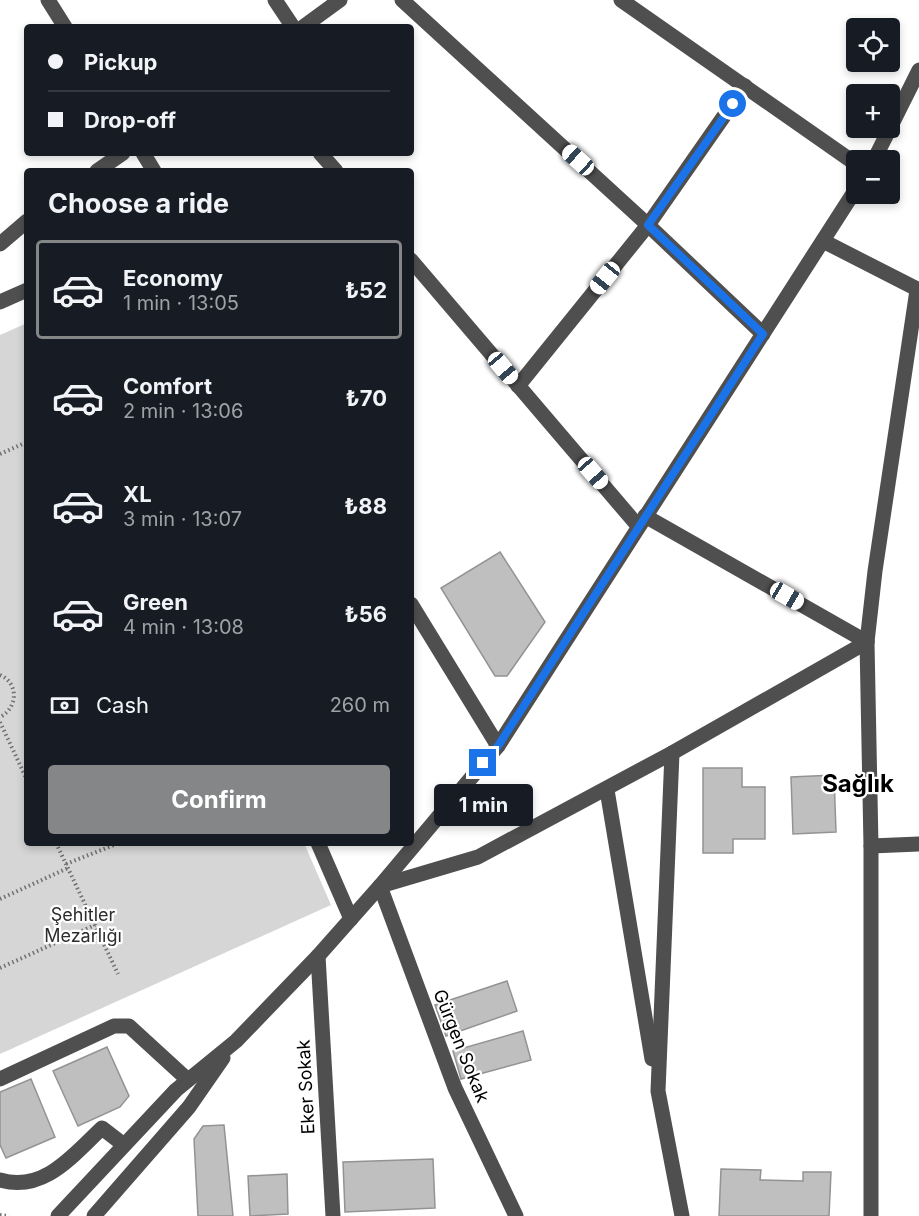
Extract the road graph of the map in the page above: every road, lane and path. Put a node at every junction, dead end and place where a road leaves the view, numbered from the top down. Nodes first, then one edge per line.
1 (48, 0) edge
2 (275, 0) edge
3 (340, 0) edge
4 (402, 0) edge
5 (621, 0) edge
6 (63, 24) edge
7 (291, 24) edge
8 (307, 24) edge
9 (919, 70) edge
10 (745, 86) junction
11 (878, 150) edge
12 (119, 156) edge
13 (323, 156) edge
14 (846, 157) edge
15 (101, 168) edge
16 (333, 168) edge
17 (846, 204) edge
18 (24, 224) edge
19 (648, 225) junction
20 (823, 241) junction
21 (0, 244) edge
22 (414, 264) edge
23 (918, 290) edge
24 (24, 291) edge
25 (0, 302) edge
26 (763, 334) junction
27 (518, 386) junction
28 (24, 443) edge
29 (0, 454) edge
30 (642, 521) junction
31 (414, 609) edge
32 (867, 642) junction
33 (0, 675) edge
34 (0, 717) edge
35 (0, 722) edge
36 (498, 746) junction
37 (672, 753) junction
38 (24, 774) edge
39 (607, 790) junction
40 (919, 844) edge
41 (57, 846) edge
42 (112, 846) edge
43 (319, 846) edge
44 (414, 846) edge
45 (414, 846) edge
46 (871, 846) junction
47 (67, 866) junction
48 (380, 886) junction
49 (0, 899) edge
50 (351, 919) junction
51 (95, 925) junction
52 (318, 956) junction
53 (0, 968) edge
54 (118, 974) dead end
55 (236, 1041) junction
56 (0, 1079) edge
57 (188, 1080) junction
58 (658, 1091) junction
59 (124, 1145) junction
60 (0, 1180) edge
61 (0, 1215) edge
62 (9, 1216) edge
63 (58, 1216) edge
64 (94, 1216) edge
65 (333, 1216) edge
66 (516, 1216) edge
67 (682, 1216) edge
68 (870, 1216) edge

1 - 6 street
2 - 7 street
3 - 8 street
4 - 19 street
5 - 10 street
9 - 11 street
10 - 14 street
10 - 19 street
12 - 15 street
13 - 16 street
17 - 20 street
18 - 21 street
19 - 26 street
19 - 27 street
20 - 23 street
20 - 26 street
22 - 27 street
23 - 32 street
24 - 25 street
26 - 30 street
27 - 30 street
28 - 29 path
30 - 32 street
30 - 36 street
31 - 36 street
32 - 37 street
32 - 46 street
33 - 34 path
35 - 38 path
36 - 45 street
37 - 39 street
37 - 58 street
39 - 48 street
39 - 58 street
40 - 46 street
41 - 47 path
42 - 47 path
43 - 50 street
44 - 48 street
46 - 68 street
47 - 49 path
47 - 51 path
48 - 50 street
48 - 66 street, Gürgen Sokak
50 - 52 street
51 - 53 path
51 - 54 path
52 - 55 street
52 - 65 street, Eker Sokak
55 - 57 street
55 - 64 street
56 - 57 street
57 - 59 street
58 - 67 street
59 - 60 street
59 - 63 street
61 - 62 path

